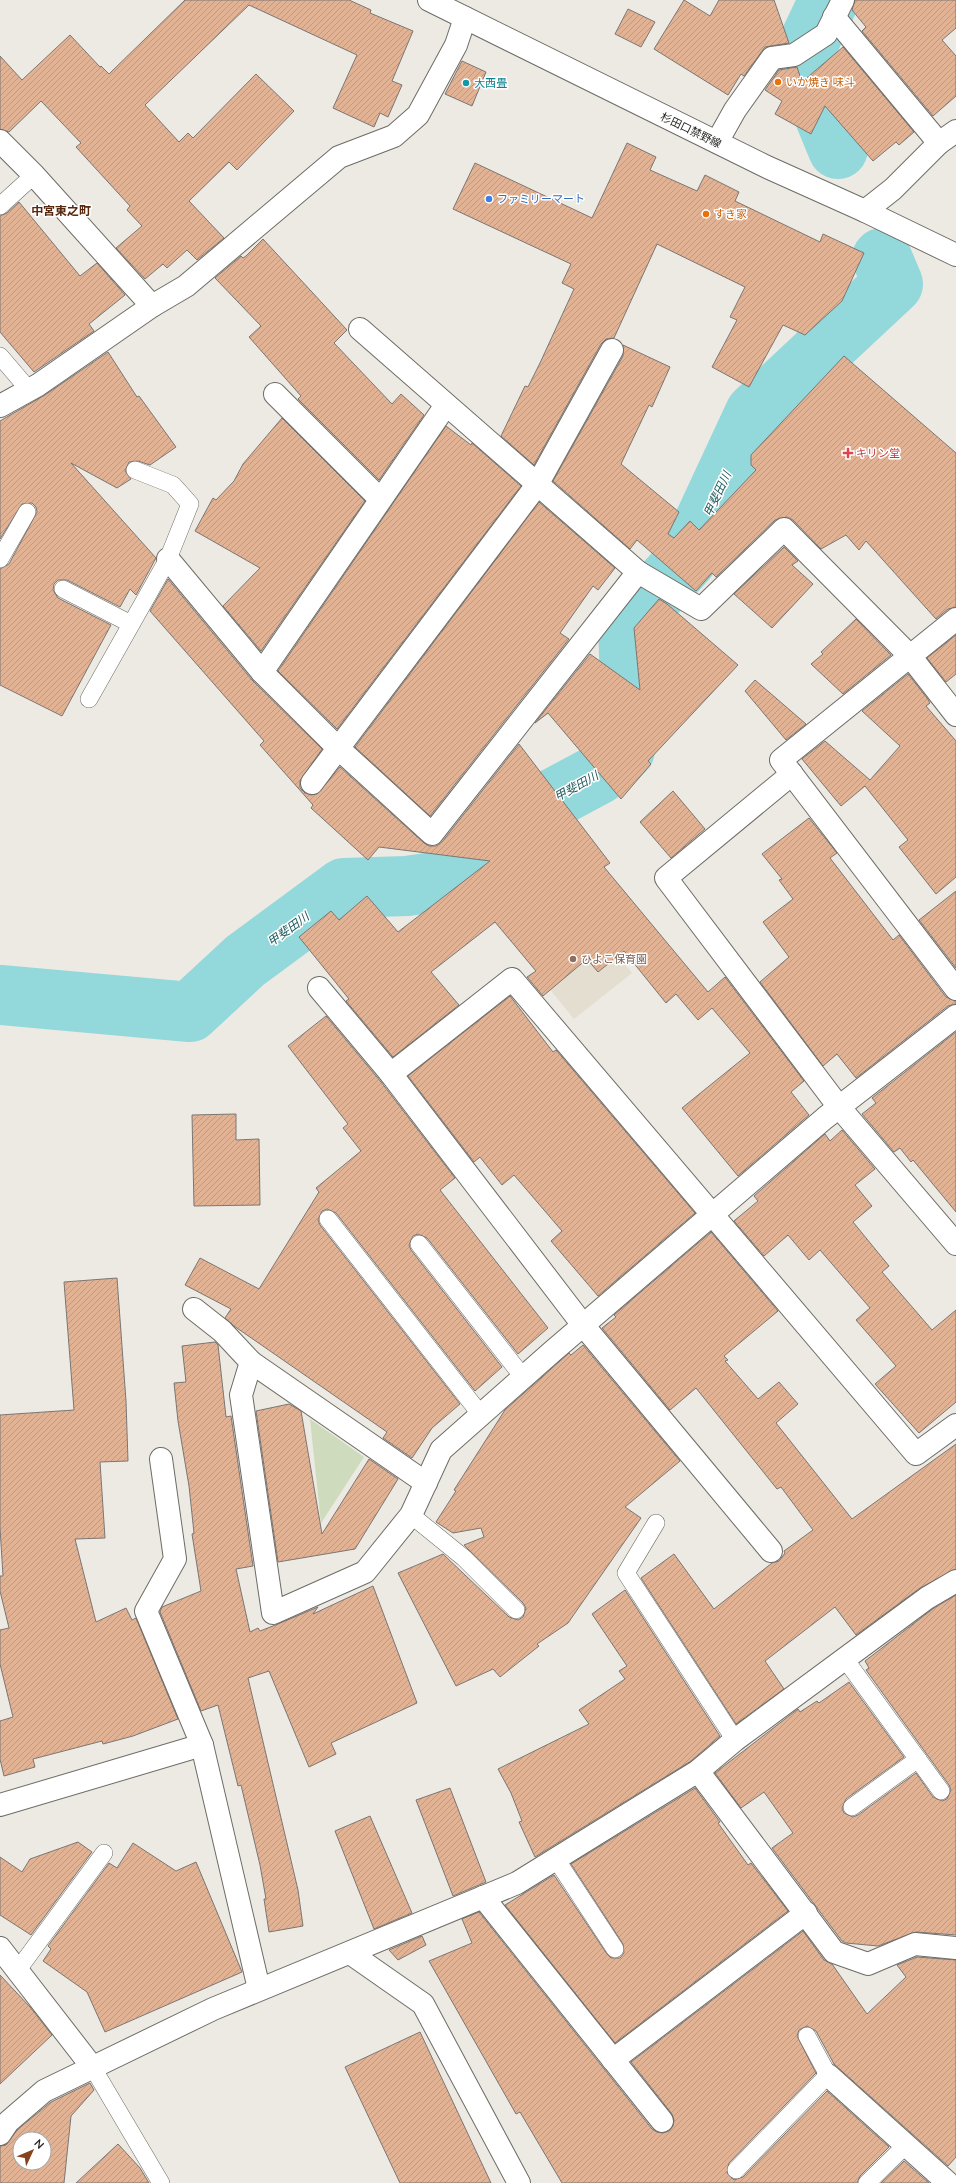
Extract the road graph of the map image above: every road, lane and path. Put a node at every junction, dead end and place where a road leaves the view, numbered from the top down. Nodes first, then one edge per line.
1 (429, 0) edge
2 (834, 17) edge
3 (465, 18) junction
4 (947, 137) edge
5 (0, 141) edge
6 (717, 142) junction
7 (34, 175) junction
8 (0, 206) edge
9 (865, 210) junction
10 (956, 255) edge
11 (152, 306) junction
12 (360, 329) dead end
13 (612, 350) dead end
14 (0, 356) edge
15 (28, 390) junction
16 (275, 394) dead end
17 (446, 405) junction
18 (0, 406) edge
19 (135, 470) dead end
20 (537, 485) junction
21 (380, 499) junction
22 (27, 512) dead end
23 (0, 559) edge
24 (168, 559) junction
25 (642, 574) junction
26 (63, 589) dead end
27 (956, 619) edge
28 (131, 624) junction
29 (910, 656) junction
30 (262, 672) junction
31 (89, 699) dead end
32 (956, 715) edge
33 (338, 748) junction
34 (792, 774) junction
35 (312, 783) dead end
36 (319, 988) dead end
37 (956, 989) edge
38 (956, 1016) edge
39 (391, 1074) junction
40 (839, 1107) junction
41 (713, 1213) junction
42 (328, 1219) dead end
43 (419, 1244) dead end
44 (956, 1244) edge
45 (194, 1309) dead end
46 (583, 1325) junction
47 (251, 1362) junction
48 (523, 1377) junction
49 (481, 1415) junction
50 (953, 1433) edge
51 (161, 1459) dead end
52 (426, 1483) junction
53 (411, 1515) junction
54 (656, 1523) dead end
55 (771, 1552) dead end
56 (956, 1581) edge
57 (516, 1610) dead end
58 (845, 1659) junction
59 (735, 1740) junction
60 (202, 1745) junction
61 (918, 1759) junction
62 (698, 1771) junction
63 (941, 1791) dead end
64 (0, 1805) edge
65 (852, 1807) dead end
66 (104, 1853) dead end
67 (556, 1859) junction
68 (483, 1896) junction
69 (806, 1913) junction
70 (0, 1948) edge
71 (956, 1948) edge
72 (615, 1950) dead end
73 (350, 1953) junction
74 (17, 1971) junction
75 (259, 1989) junction
76 (807, 2036) dead end
77 (613, 2060) junction
78 (93, 2068) junction
79 (828, 2075) junction
80 (662, 2121) dead end
81 (0, 2134) edge
82 (906, 2145) junction
83 (736, 2170) dead end
84 (161, 2183) edge
85 (519, 2183) edge
86 (867, 2183) edge
87 (948, 2183) edge

1 - 3 street, 杉田口禁野線
2 - 4 street
2 - 6 street
3 - 6 street, 杉田口禁野線
3 - 11 street
4 - 9 street
5 - 7 street
6 - 9 street, 杉田口禁野線
7 - 8 lane
7 - 11 street
9 - 10 street, 杉田口禁野線
11 - 15 street
12 - 17 street
13 - 20 street
14 - 15 lane
15 - 18 street
16 - 21 street
17 - 20 street
17 - 21 street
19 - 24 lane
20 - 25 street
20 - 33 street
21 - 30 street
22 - 23 lane
24 - 28 lane
24 - 30 street
25 - 29 street
25 - 33 street
26 - 28 lane
27 - 29 street
28 - 31 lane
29 - 32 street
29 - 34 street
30 - 33 street
33 - 35 street
34 - 37 street
34 - 40 street
36 - 39 street
38 - 40 street
39 - 41 street
39 - 46 street
40 - 41 street
40 - 44 street
41 - 46 street
41 - 50 street
42 - 49 lane
43 - 48 lane
45 - 47 street
46 - 48 street
46 - 55 street
47 - 52 street
47 - 53 street
48 - 49 street
49 - 52 street
51 - 60 street
52 - 53 street
53 - 57 lane
54 - 59 lane
56 - 58 street
58 - 59 street
58 - 61 lane
59 - 62 street
60 - 64 street
60 - 75 street
61 - 63 lane
61 - 65 lane
62 - 67 street
62 - 69 street
66 - 74 lane
67 - 68 street
67 - 72 lane
68 - 73 street
68 - 77 street
69 - 71 street
69 - 77 street
70 - 74 street
73 - 75 street
73 - 85 street
74 - 78 street
75 - 78 street
76 - 79 lane
77 - 80 street
78 - 81 street
78 - 84 lane
79 - 82 street
79 - 83 lane
82 - 86 lane
82 - 87 street

